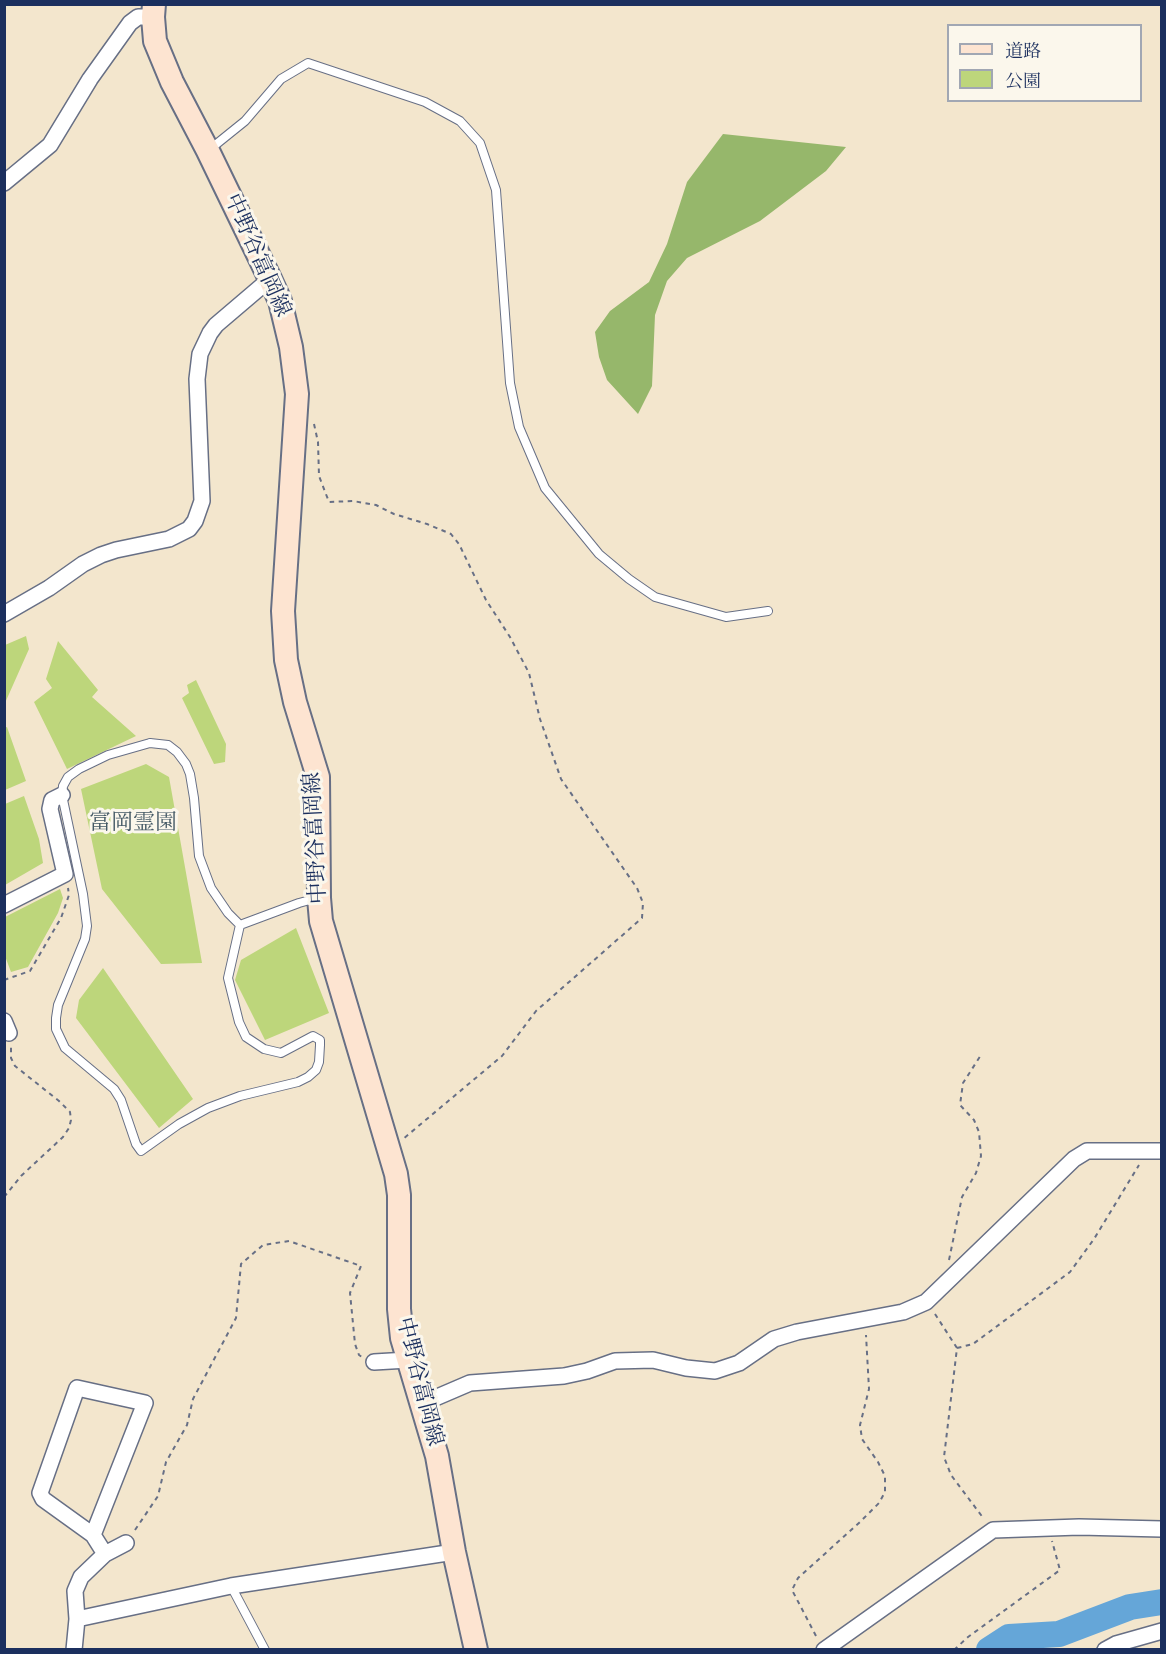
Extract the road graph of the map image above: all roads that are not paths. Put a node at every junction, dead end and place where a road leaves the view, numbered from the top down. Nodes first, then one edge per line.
1 (153, 10) edge
2 (208, 151) junction
3 (4, 183) edge
4 (270, 279) junction
5 (768, 611) dead end
6 (4, 614) edge
7 (62, 795) junction
8 (319, 898) junction
9 (4, 905) edge
10 (240, 925) junction
11 (1155, 1151) edge
12 (408, 1360) junction
13 (374, 1362) road end
14 (423, 1407) junction
15 (1161, 1529) edge
16 (93, 1535) junction
17 (126, 1542) road end
18 (454, 1552) junction
19 (105, 1554) junction
20 (231, 1586) junction
21 (77, 1619) junction
22 (1160, 1632) edge
23 (821, 1645) edge
24 (74, 1650) edge
25 (265, 1650) edge
26 (476, 1650) edge
27 (1105, 1650) edge

1 - 2 main road, 中野谷富岡線
1 - 3 street
2 - 4 main road, 中野谷富岡線
2 - 5 lane
4 - 6 street
4 - 8 main road, 中野谷富岡線
7 - 9 street
7 - 10 lane
7 - 10 lane
8 - 10 lane
8 - 12 main road, 中野谷富岡線
11 - 14 street
12 - 13 street
12 - 14 main road, 中野谷富岡線
14 - 18 main road, 中野谷富岡線
15 - 23 street
16 - 16 street
16 - 19 street
17 - 19 street
18 - 20 street
18 - 26 main road, 中野谷富岡線
19 - 21 street
20 - 21 street
20 - 25 lane
21 - 24 street
22 - 27 street

